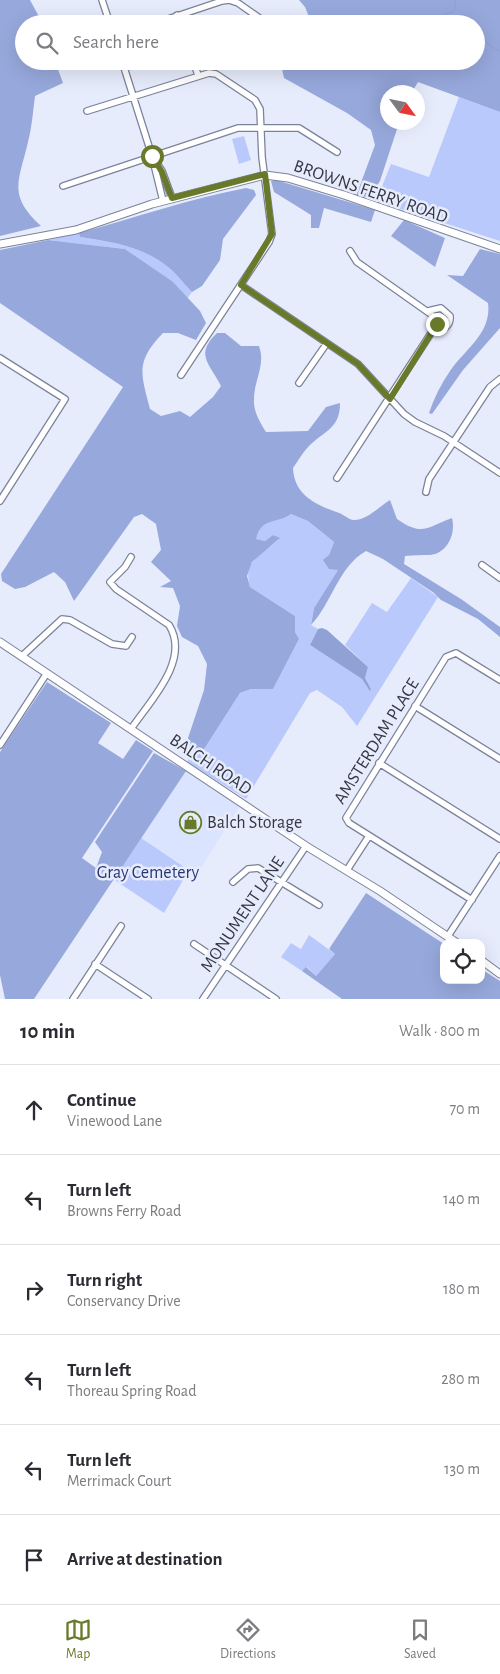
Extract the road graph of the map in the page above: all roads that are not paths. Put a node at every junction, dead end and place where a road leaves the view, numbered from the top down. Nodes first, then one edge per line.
1 (102, 0) edge
2 (107, 15) edge
3 (177, 15) edge
4 (253, 15) edge
5 (125, 70) edge
6 (196, 70) edge
7 (198, 75) junction
8 (134, 96) junction
9 (87, 111) dead end
10 (261, 128) junction
11 (337, 152) dead end
12 (152, 156) junction
13 (265, 174) junction
14 (62, 186) dead end
15 (172, 198) junction
16 (163, 201) junction
17 (0, 244) edge
18 (500, 249) edge
19 (350, 251) dead end
20 (241, 285) junction
21 (428, 312) junction
22 (434, 332) junction
23 (327, 343) junction
24 (0, 358) edge
25 (181, 375) dead end
26 (500, 379) edge
27 (299, 384) dead end
28 (390, 399) junction
29 (454, 442) junction
30 (500, 473) edge
31 (337, 478) dead end
32 (426, 492) dead end
33 (0, 501) edge
34 (131, 557) dead end
35 (482, 566) dead end
36 (500, 578) edge
37 (132, 637) dead end
38 (0, 642) edge
39 (22, 656) junction
40 (47, 673) junction
41 (500, 680) edge
42 (415, 706) junction
43 (130, 729) junction
44 (0, 745) edge
45 (500, 759) edge
46 (380, 763) junction
47 (369, 836) junction
48 (500, 839) edge
49 (306, 846) junction
50 (500, 856) edge
51 (347, 870) junction
52 (233, 882) dead end
53 (282, 882) junction
54 (472, 900) junction
55 (319, 905) dead end
56 (120, 926) dead end
57 (448, 936) junction
58 (452, 939) edge
59 (194, 944) dead end
60 (485, 963) edge
61 (96, 964) junction
62 (225, 966) junction
63 (500, 974) edge
64 (73, 999) edge
65 (148, 999) edge
66 (202, 999) edge
67 (276, 999) edge

1 - 2 street
3 - 4 street
5 - 8 street
6 - 7 street
7 - 8 street
7 - 10 street
8 - 9 street
8 - 12 street
10 - 11 street
10 - 12 street
10 - 13 street
12 - 14 street
12 - 15 street
12 - 16 street
13 - 15 street, BROWNS FERRY ROAD
13 - 18 street, BROWNS FERRY ROAD
13 - 20 street
15 - 16 street, BROWNS FERRY ROAD
16 - 17 street, BROWNS FERRY ROAD
19 - 21 street
20 - 23 street
20 - 25 street
21 - 22 street
21 - 22 street
22 - 28 street
23 - 27 street
23 - 28 street
24 - 33 street
26 - 29 street
28 - 29 street
28 - 31 street
29 - 30 street
29 - 32 street
34 - 43 street
35 - 36 street
37 - 39 street
38 - 39 street, BALCH ROAD
39 - 40 street, BALCH ROAD
40 - 43 street, BALCH ROAD
40 - 44 street
41 - 42 street, AMSTERDAM PLACE
42 - 45 street
42 - 46 street, AMSTERDAM PLACE
43 - 49 street, BALCH ROAD
46 - 47 street, AMSTERDAM PLACE
46 - 48 street
47 - 51 street
47 - 54 street, AMSTERDAM PLACE
49 - 51 street, BALCH ROAD
49 - 53 street, MONUMENT LANE
50 - 54 street
51 - 57 street, BALCH ROAD
52 - 53 street
53 - 55 street
53 - 62 street, MONUMENT LANE
54 - 57 street
56 - 61 street
57 - 58 street, BALCH ROAD
59 - 62 street
60 - 63 street
61 - 64 street
61 - 65 street
62 - 66 street, MONUMENT LANE
62 - 67 street

